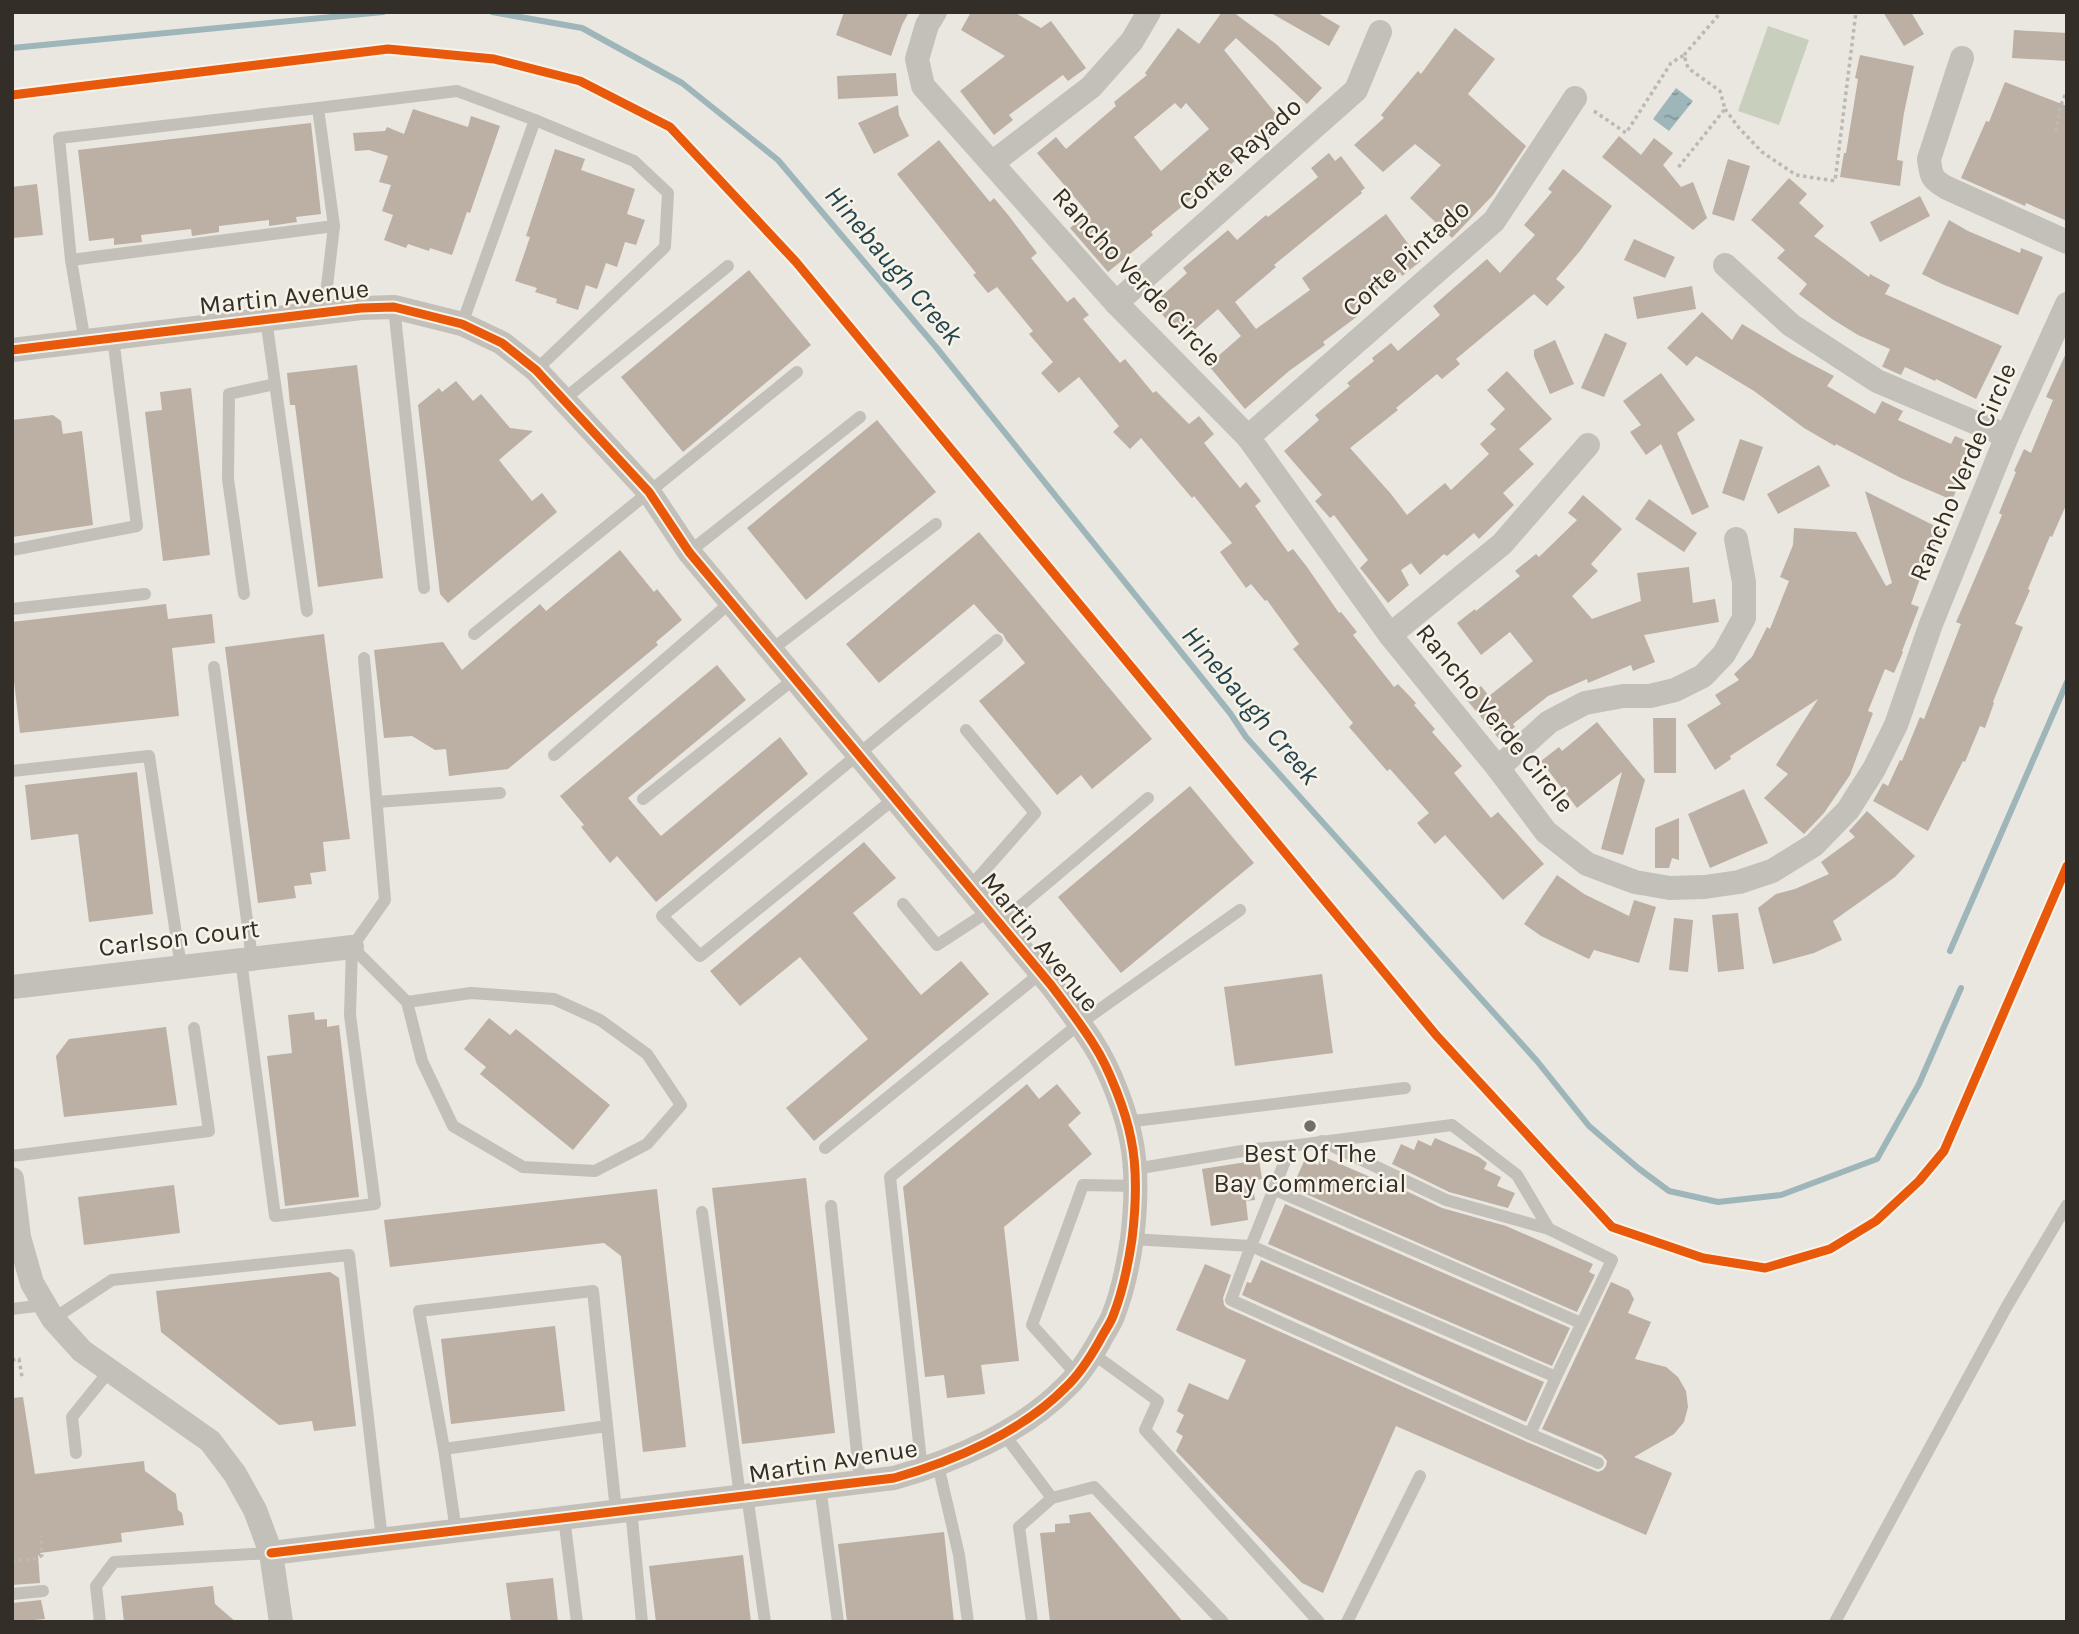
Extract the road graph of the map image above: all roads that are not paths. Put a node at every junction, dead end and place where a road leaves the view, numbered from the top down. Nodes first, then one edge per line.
1 (934, 12) edge
2 (1149, 12) edge
3 (1380, 32) dead end
4 (1962, 58) dead end
5 (1575, 98) road end
6 (318, 108) junction
7 (535, 120) junction
8 (992, 163) junction
9 (334, 226) junction
10 (2067, 242) edge
11 (71, 260) junction
12 (1725, 265) dead end
13 (728, 266) dead end
14 (1116, 303) junction
15 (2067, 304) edge
16 (394, 307) junction
17 (324, 312) junction
18 (266, 319) junction
19 (462, 324) junction
20 (113, 338) junction
21 (85, 342) junction
22 (12, 350) edge
23 (536, 370) junction
24 (797, 372) dead end
25 (275, 384) junction
26 (564, 400) junction
27 (860, 417) dead end
28 (2007, 436) junction
29 (1248, 437) junction
30 (1588, 445) dead end
31 (649, 492) junction
32 (936, 524) dead end
33 (1736, 539) dead end
34 (12, 550) edge
35 (689, 552) junction
36 (424, 588) dead end
37 (145, 594) dead end
38 (244, 594) dead end
39 (731, 603) junction
40 (12, 609) edge
41 (307, 611) dead end
42 (474, 634) dead end
43 (1390, 635) junction
44 (997, 640) dead end
45 (771, 650) junction
46 (364, 657) dead end
47 (214, 667) dead end
48 (794, 679) junction
49 (966, 730) dead end
50 (554, 755) dead end
51 (859, 755) junction
52 (1498, 768) junction
53 (12, 771) edge
54 (500, 793) dead end
55 (895, 798) junction
56 (1148, 798) dead end
57 (643, 799) dead end
58 (377, 802) junction
59 (970, 887) junction
60 (903, 904) dead end
61 (1240, 910) dead end
62 (995, 917) junction
63 (352, 947) junction
64 (246, 959) junction
65 (181, 967) junction
66 (1041, 973) junction
67 (12, 988) edge
68 (407, 1002) junction
69 (1079, 1024) junction
70 (194, 1028) dead end
71 (1405, 1088) dead end
72 (1126, 1122) junction
73 (1322, 1141) junction
74 (1291, 1146) junction
75 (825, 1148) dead end
76 (12, 1156) edge
77 (1136, 1177) junction
78 (12, 1180) edge
79 (1273, 1189) junction
80 (2067, 1205) edge
81 (831, 1206) dead end
82 (702, 1212) dead end
83 (1549, 1229) junction
84 (1132, 1239) junction
85 (1251, 1246) junction
86 (12, 1309) edge
87 (48, 1312) junction
88 (1581, 1323) junction
89 (1092, 1353) junction
90 (110, 1370) junction
91 (1076, 1374) junction
92 (1556, 1377) junction
93 (607, 1426) junction
94 (1003, 1433) junction
95 (1530, 1434) junction
96 (444, 1449) junction
97 (76, 1453) dead end
98 (1598, 1464) dead end
99 (930, 1467) junction
100 (1420, 1476) dead end
101 (860, 1481) junction
102 (820, 1486) junction
103 (743, 1496) junction
104 (1052, 1498) junction
105 (623, 1510) junction
106 (564, 1517) junction
107 (456, 1531) junction
108 (382, 1539) junction
109 (271, 1553) junction
110 (43, 1591) dead end
111 (12, 1594) edge
112 (100, 1622) edge
113 (281, 1622) edge
114 (577, 1622) edge
115 (642, 1622) edge
116 (765, 1622) edge
117 (838, 1622) edge
118 (968, 1622) edge
119 (1032, 1622) edge
120 (1223, 1622) edge
121 (1319, 1622) edge
122 (1346, 1622) edge
123 (1835, 1622) edge

1 - 8 street, Rancho Verde Circle
2 - 8 street
3 - 14 street, Corte Rayado
4 - 10 street
5 - 29 street, Corte Pintado
6 - 7 lane
6 - 9 lane
6 - 11 lane
7 - 19 lane
7 - 23 lane
8 - 14 street, Rancho Verde Circle
9 - 11 lane
9 - 17 lane
11 - 21 lane
12 - 28 street
13 - 26 lane
14 - 29 street, Rancho Verde Circle
15 - 28 street, Rancho Verde Circle
16 - 17 street, Martin Avenue
16 - 19 street, Martin Avenue
16 - 36 lane
17 - 18 street, Martin Avenue
18 - 20 street, Martin Avenue
18 - 25 lane
19 - 23 street, Martin Avenue
20 - 21 street, Martin Avenue
20 - 34 lane
21 - 22 street, Martin Avenue
23 - 26 street, Martin Avenue
24 - 31 lane
25 - 38 lane
25 - 41 lane
26 - 31 street, Martin Avenue
27 - 35 lane
28 - 52 street, Rancho Verde Circle
29 - 43 street, Rancho Verde Circle
30 - 43 street
31 - 35 street, Martin Avenue
31 - 42 lane
32 - 45 lane
33 - 52 street
35 - 39 street, Martin Avenue
37 - 40 lane
39 - 45 street, Martin Avenue
39 - 50 lane
43 - 52 street, Rancho Verde Circle
44 - 51 lane
45 - 48 street, Martin Avenue
46 - 58 lane
47 - 64 lane
48 - 51 street, Martin Avenue
48 - 57 lane
49 - 59 lane
51 - 55 street, Martin Avenue
51 - 55 lane
53 - 65 lane
54 - 58 lane
55 - 59 street, Martin Avenue
56 - 62 lane
58 - 63 lane
59 - 62 street, Martin Avenue
60 - 62 lane
61 - 69 lane
62 - 66 street, Martin Avenue
63 - 64 street, Carlson Court
63 - 64 lane
63 - 68 lane
64 - 65 street, Carlson Court
65 - 67 street, Carlson Court
66 - 69 street, Martin Avenue
66 - 75 lane
68 - 68 lane
69 - 72 street, Martin Avenue
69 - 99 lane
70 - 76 lane
71 - 72 lane
72 - 77 street, Martin Avenue
73 - 74 lane
73 - 83 lane
73 - 83 lane
74 - 77 lane
74 - 79 lane
77 - 84 street, Martin Avenue
77 - 91 lane
78 - 87 street
79 - 85 lane
79 - 88 lane
80 - 123 lane
81 - 101 lane
82 - 103 lane
83 - 88 lane
84 - 85 lane
84 - 89 street, Martin Avenue
85 - 92 lane
85 - 95 lane
86 - 87 lane
87 - 90 street
87 - 108 lane
88 - 92 lane
89 - 91 street, Martin Avenue
89 - 121 lane
90 - 97 lane
90 - 109 street
91 - 94 street, Martin Avenue
92 - 95 lane
93 - 96 lane
93 - 96 lane
93 - 105 lane
94 - 99 street, Martin Avenue
94 - 104 lane
95 - 98 lane
96 - 107 lane
99 - 101 street, Martin Avenue
99 - 118 lane
100 - 122 lane
101 - 102 street, Martin Avenue
102 - 103 street, Martin Avenue
102 - 117 lane
103 - 105 street, Martin Avenue
103 - 116 lane
104 - 119 lane
104 - 120 lane
105 - 106 street, Martin Avenue
105 - 115 lane
106 - 107 street, Martin Avenue
106 - 114 lane
107 - 108 street, Martin Avenue
108 - 109 street, Martin Avenue
109 - 112 lane
109 - 113 street
110 - 111 lane

